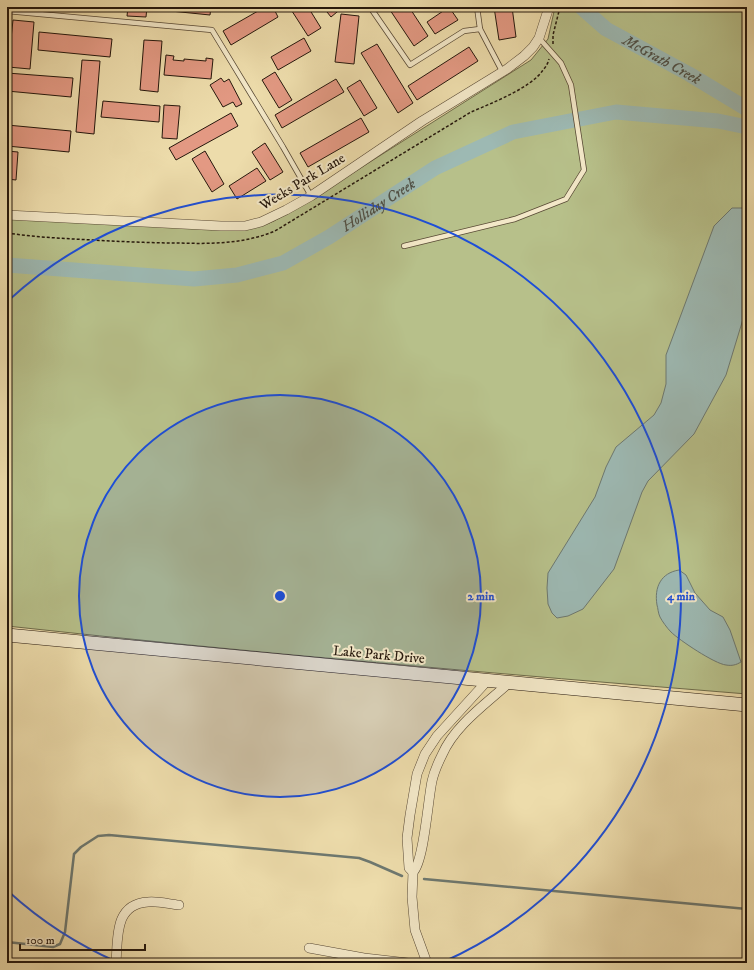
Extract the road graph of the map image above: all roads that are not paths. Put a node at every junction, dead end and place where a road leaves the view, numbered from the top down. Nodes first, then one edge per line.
1 (370, 7) edge
2 (477, 7) edge
3 (549, 7) edge
4 (7, 11) edge
5 (480, 29) junction
6 (539, 38) junction
7 (502, 71) junction
8 (311, 196) junction
9 (7, 214) edge
10 (404, 246) dead end
11 (7, 635) edge
12 (488, 680) junction
13 (510, 682) junction
14 (747, 705) edge
15 (413, 872) junction
16 (179, 905) dead end
17 (309, 948) dead end
18 (116, 963) edge
19 (408, 963) edge
20 (427, 963) edge

1 - 5 lane
2 - 5 lane
3 - 6 street, Weeks Park Lane
4 - 8 lane
5 - 7 lane
6 - 7 street, Weeks Park Lane
6 - 10 lane
7 - 8 street, Weeks Park Lane
8 - 9 street, Weeks Park Lane
11 - 12 street, Lake Park Drive
12 - 13 street, Lake Park Drive
12 - 15 street
13 - 14 street, Lake Park Drive
13 - 15 street
15 - 20 street
16 - 18 street
17 - 19 street

